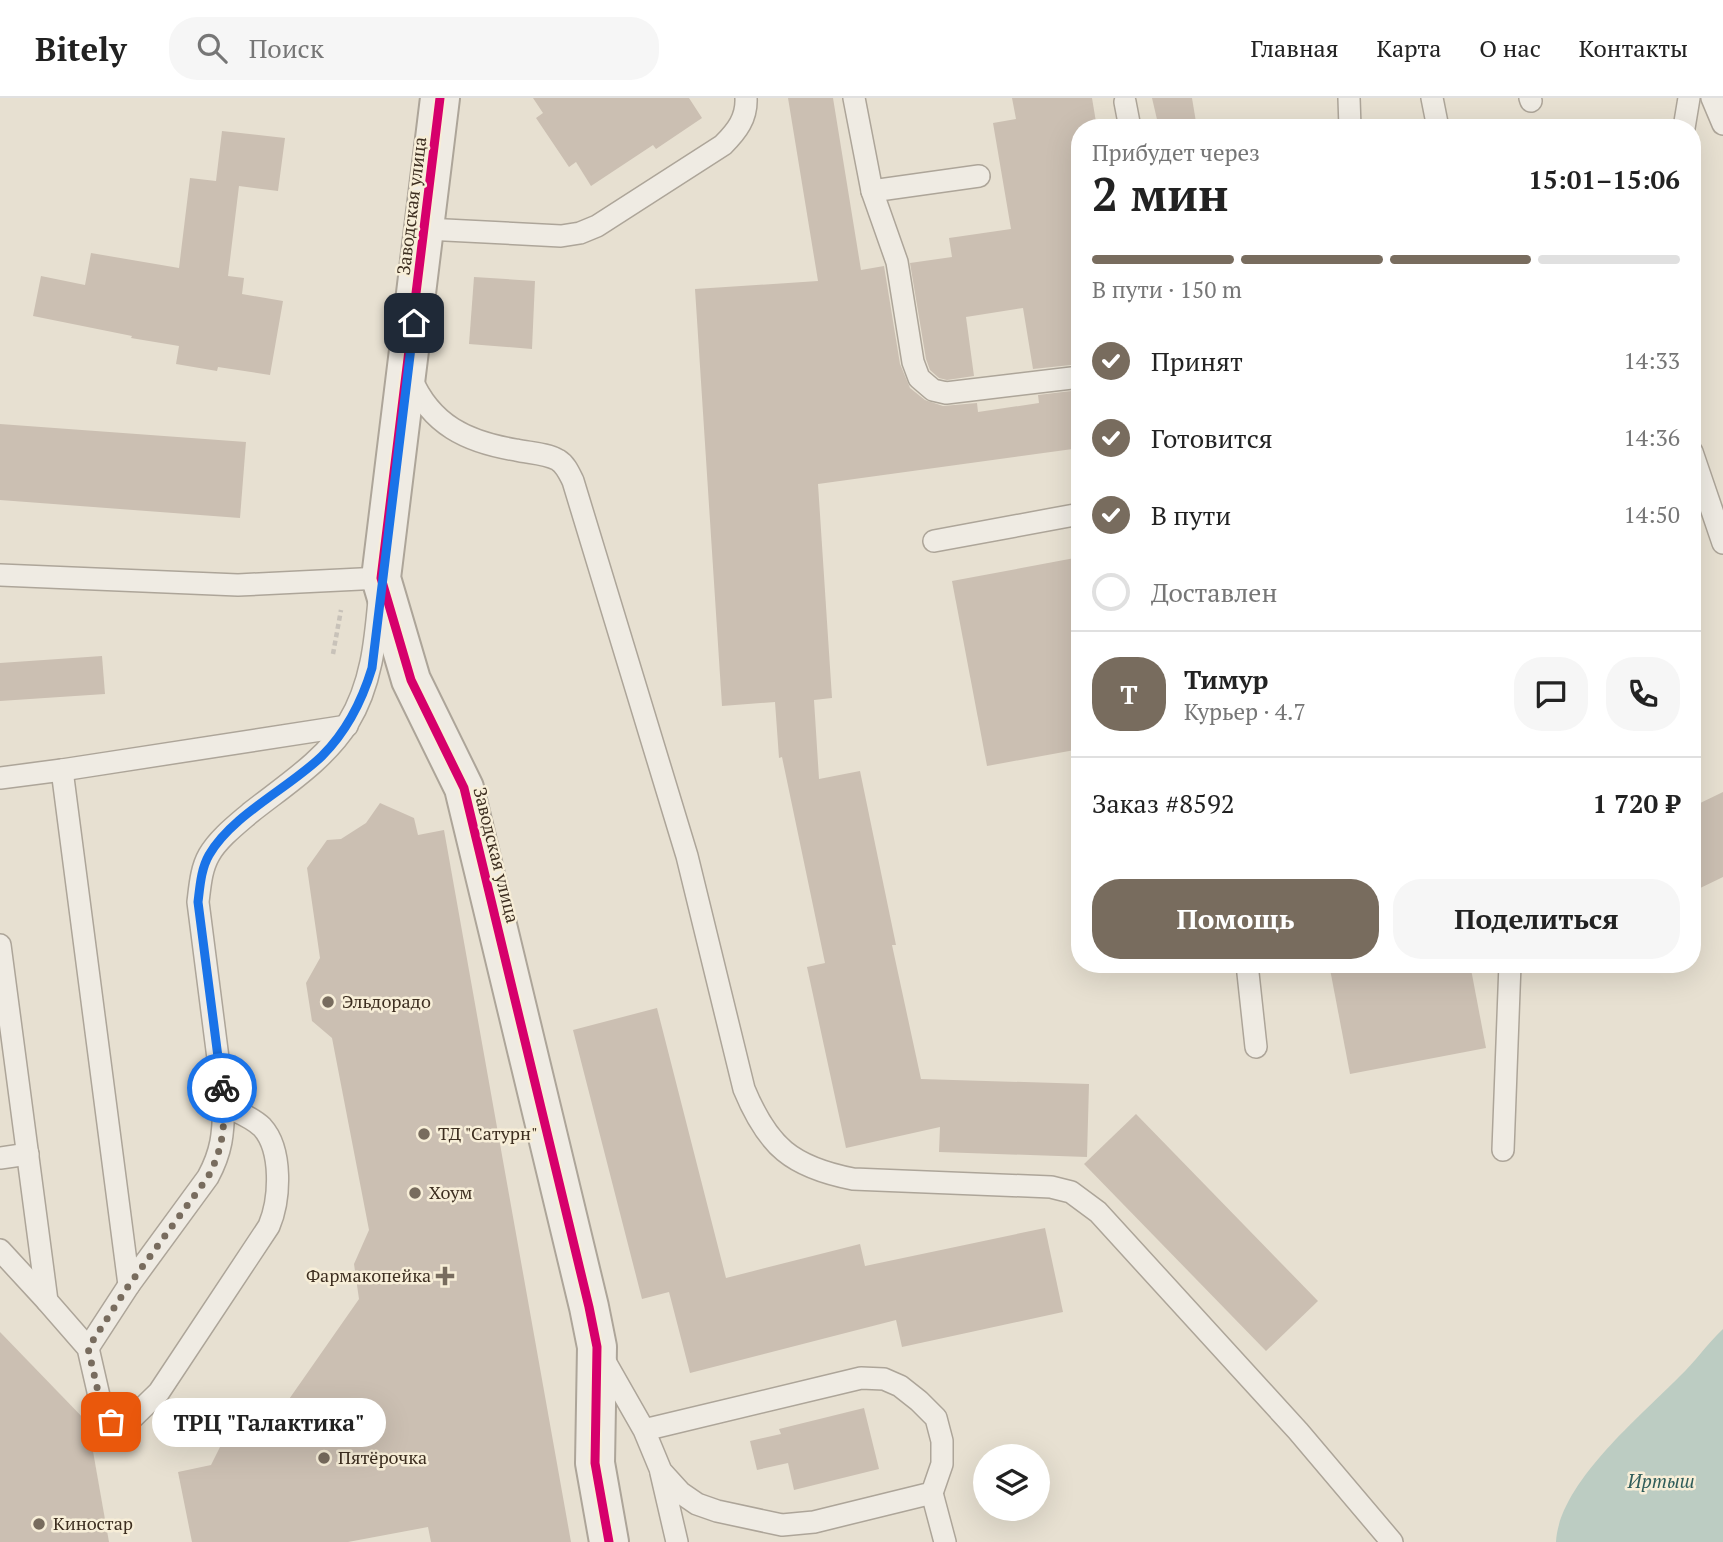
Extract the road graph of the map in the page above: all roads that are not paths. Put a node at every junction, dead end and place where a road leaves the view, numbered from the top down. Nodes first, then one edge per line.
1 (440, 98) edge
2 (746, 98) edge
3 (854, 98) edge
4 (1349, 98) edge
5 (1432, 98) edge
6 (1689, 98) edge
7 (1712, 98) edge
8 (1125, 102) dead end
9 (1128, 119) edge
10 (1350, 119) edge
11 (1436, 119) edge
12 (1686, 119) edge
13 (1723, 124) edge
14 (979, 176) dead end
15 (872, 191) junction
16 (426, 229) junction
17 (408, 370) junction
18 (1071, 378) edge
19 (1701, 477) edge
20 (1071, 516) edge
21 (1721, 531) edge
22 (934, 541) dead end
23 (0, 575) edge
24 (381, 578) junction
25 (346, 726) junction
26 (62, 770) junction
27 (0, 778) edge
28 (0, 944) edge
29 (1248, 973) edge
30 (1510, 973) edge
31 (1256, 1046) dead end
32 (224, 1105) junction
33 (1503, 1150) dead end
34 (28, 1154) junction
35 (0, 1158) edge
36 (0, 1250) edge
37 (129, 1285) junction
38 (47, 1301) junction
39 (597, 1347) junction
40 (88, 1348) junction
41 (644, 1430) junction
42 (661, 1471) junction
43 (932, 1493) junction
44 (609, 1542) edge
45 (677, 1542) edge
46 (945, 1542) edge
47 (1392, 1542) edge

1 - 16 street, Заводская улица
2 - 16 lane
3 - 15 lane
4 - 10 lane
5 - 11 lane
6 - 12 lane
7 - 13 lane
8 - 9 lane
14 - 15 lane
15 - 18 lane
16 - 17 street, Заводская улица
17 - 24 street, Заводская улица
17 - 47 lane
19 - 21 lane
20 - 22 lane
23 - 24 lane
24 - 25 lane
24 - 39 street, Заводская улица
25 - 26 lane
25 - 32 lane
26 - 27 lane
26 - 37 lane
28 - 34 lane
29 - 31 lane
30 - 33 lane
32 - 37 lane
32 - 40 lane
34 - 35 lane
34 - 38 lane
36 - 38 lane
37 - 40 lane
38 - 40 lane
39 - 41 lane
39 - 44 street, Заводская улица
41 - 42 lane
41 - 43 lane
42 - 43 lane
42 - 45 lane
43 - 46 lane

